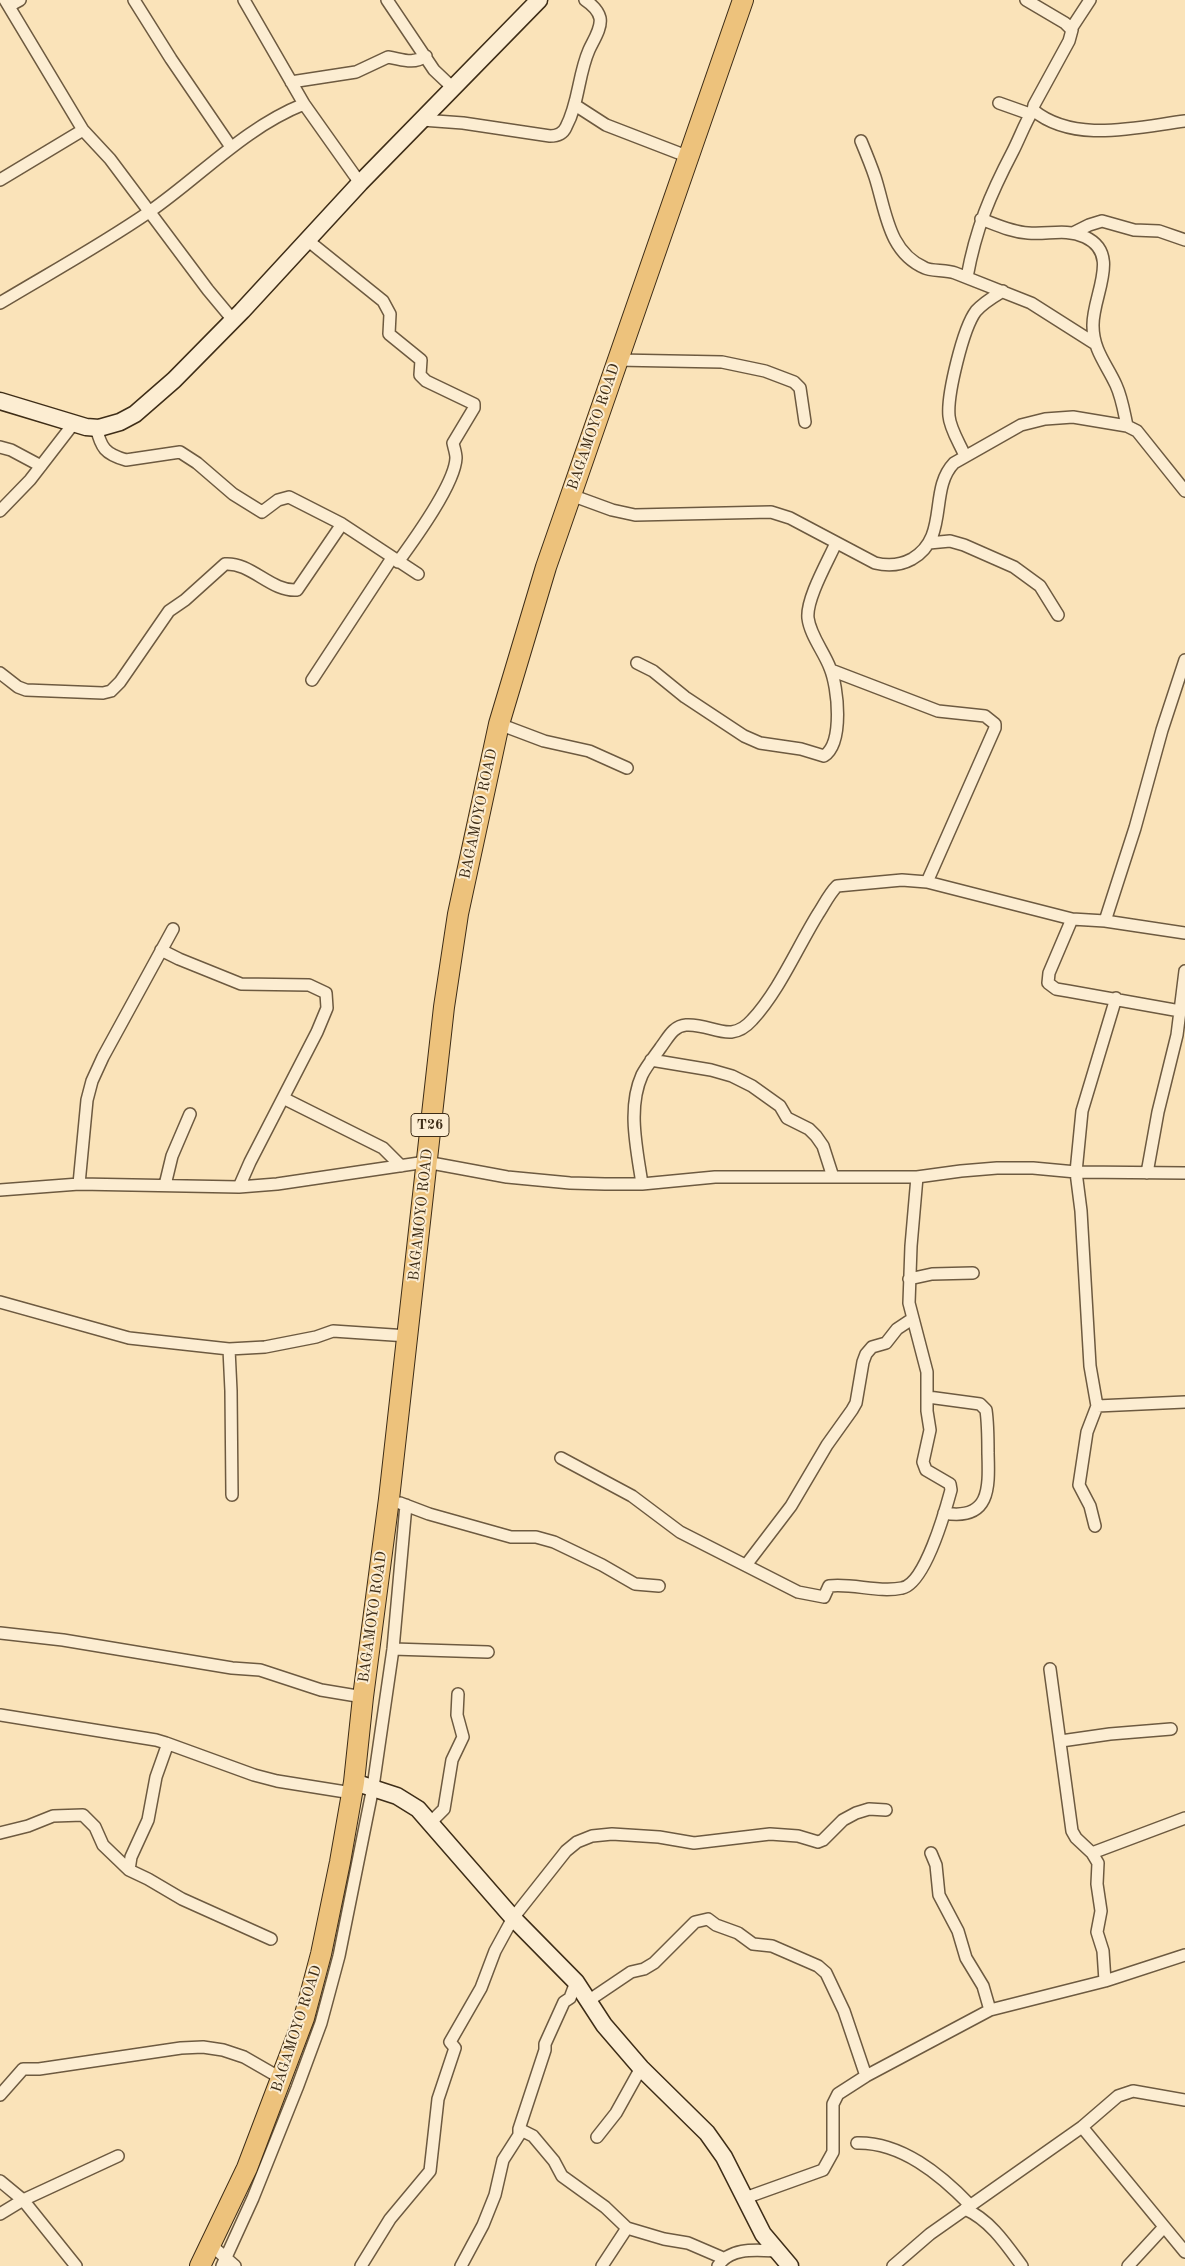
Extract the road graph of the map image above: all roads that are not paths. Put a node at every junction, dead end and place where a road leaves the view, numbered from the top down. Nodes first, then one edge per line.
1 (20, 0) edge
2 (134, 0) edge
3 (244, 0) edge
4 (387, 0) edge
5 (539, 0) edge
6 (585, 0) edge
7 (743, 0) edge
8 (1026, 0) edge
9 (1090, 0) edge
10 (7, 3) edge
11 (1072, 29) junction
12 (426, 56) junction
13 (291, 82) junction
14 (453, 88) junction
15 (999, 103) dead end
16 (304, 104) junction
17 (575, 105) junction
18 (1032, 112) junction
19 (422, 120) junction
20 (1185, 120) edge
21 (83, 130) junction
22 (861, 141) dead end
23 (231, 147) junction
24 (689, 157) junction
25 (0, 180) edge
26 (360, 183) junction
27 (150, 212) junction
28 (981, 219) junction
29 (1073, 233) junction
30 (306, 239) junction
31 (1185, 240) edge
32 (967, 277) junction
33 (1003, 291) junction
34 (0, 303) edge
35 (233, 320) junction
36 (1094, 343) junction
37 (617, 360) junction
38 (0, 401) edge
39 (806, 422) dead end
40 (74, 423) junction
41 (1127, 426) junction
42 (96, 428) junction
43 (0, 447) edge
44 (965, 456) junction
45 (41, 466) junction
46 (1183, 485) edge
47 (571, 495) junction
48 (0, 511) edge
49 (342, 524) junction
50 (836, 542) junction
51 (929, 543) junction
52 (395, 560) junction
53 (418, 574) dead end
54 (1058, 616) dead end
55 (1185, 660) edge
56 (637, 663) dead end
57 (831, 670) junction
58 (0, 673) edge
59 (312, 680) dead end
60 (499, 724) junction
61 (627, 768) dead end
62 (927, 882) junction
63 (1072, 919) junction
64 (1105, 921) junction
65 (173, 929) dead end
66 (1185, 933) edge
67 (161, 950) junction
68 (1185, 972) edge
69 (1116, 998) junction
70 (1180, 1011) junction
71 (651, 1060) junction
72 (283, 1098) junction
73 (190, 1114) dead end
74 (426, 1162) junction
75 (401, 1166) junction
76 (1076, 1172) junction
77 (1147, 1173) junction
78 (1185, 1173) edge
79 (833, 1177) junction
80 (917, 1177) junction
81 (79, 1184) junction
82 (642, 1184) junction
83 (165, 1185) junction
84 (239, 1188) junction
85 (0, 1190) edge
86 (972, 1274) dead end
87 (909, 1279) junction
88 (0, 1302) edge
89 (912, 1319) junction
90 (408, 1336) junction
91 (229, 1349) junction
92 (928, 1397) junction
93 (1185, 1402) edge
94 (1097, 1406) junction
95 (561, 1458) dead end
96 (232, 1494) dead end
97 (398, 1502) junction
98 (944, 1513) junction
99 (1095, 1526) dead end
100 (746, 1565) junction
101 (659, 1586) dead end
102 (0, 1633) edge
103 (393, 1649) junction
104 (488, 1652) dead end
105 (1050, 1670) dead end
106 (458, 1694) dead end
107 (363, 1698) junction
108 (0, 1715) edge
109 (1172, 1729) dead end
110 (1061, 1741) junction
111 (166, 1743) junction
112 (360, 1787) junction
113 (886, 1810) dead end
114 (1185, 1818) edge
115 (430, 1823) junction
116 (0, 1833) edge
117 (931, 1853) dead end
118 (1092, 1853) junction
119 (129, 1870) junction
120 (512, 1918) junction
121 (271, 1938) dead end
122 (1185, 1955) edge
123 (1105, 1981) junction
124 (576, 1982) junction
125 (588, 2001) junction
126 (990, 2010) junction
127 (641, 2068) junction
128 (866, 2076) junction
129 (289, 2084) junction
130 (0, 2095) edge
131 (1185, 2100) edge
132 (1082, 2127) junction
133 (519, 2129) junction
134 (597, 2137) dead end
135 (857, 2142) dead end
136 (118, 2156) dead end
137 (0, 2181) edge
138 (745, 2198) junction
139 (23, 2200) junction
140 (967, 2207) junction
141 (0, 2214) edge
142 (1164, 2227) junction
143 (627, 2228) junction
144 (211, 2245) junction
145 (776, 2251) junction
146 (1185, 2252) edge
147 (721, 2262) edge
148 (228, 2264) edge
149 (76, 2266) edge
150 (200, 2266) edge
151 (361, 2266) edge
152 (461, 2266) edge
153 (602, 2266) edge
154 (790, 2266) edge
155 (892, 2266) edge
156 (1022, 2266) edge
157 (1128, 2266) edge

1 - 10 street
2 - 23 street
3 - 13 street
4 - 12 street
5 - 14 street
6 - 17 street
7 - 24 highway, BAGAMOYO ROAD / T26
8 - 11 street
9 - 11 street
10 - 21 street
11 - 18 street
12 - 13 street
12 - 14 street
13 - 16 street
14 - 19 street
15 - 18 street
16 - 23 street
16 - 26 street
17 - 19 street
17 - 24 street
18 - 20 street
18 - 28 street
19 - 26 street
21 - 25 street
21 - 27 street
22 - 32 street
23 - 27 street
24 - 37 highway, BAGAMOYO ROAD / T26
26 - 30 street
27 - 34 street
27 - 35 street
28 - 29 street
28 - 32 street
29 - 31 street
29 - 36 street
30 - 35 street
30 - 52 street
32 - 33 street
33 - 36 street
33 - 44 street
35 - 42 street
36 - 41 street
37 - 39 street
37 - 47 highway, BAGAMOYO ROAD / T26
38 - 40 street
40 - 42 street
40 - 45 street
41 - 44 street
41 - 46 street
42 - 49 street
43 - 45 street
44 - 51 street
45 - 48 street
47 - 50 street
47 - 60 highway, BAGAMOYO ROAD / T26
49 - 52 street
49 - 58 street
50 - 51 street
50 - 57 street
51 - 54 street
52 - 53 street
52 - 59 street
55 - 64 street
56 - 57 street
57 - 62 street
60 - 61 street
60 - 74 highway, BAGAMOYO ROAD / T26
62 - 63 street
62 - 71 street
63 - 64 street
63 - 69 street
64 - 66 street
65 - 67 street
67 - 72 street
67 - 81 street
68 - 70 street
69 - 70 street
69 - 76 street
70 - 77 street
71 - 79 street
71 - 82 street
72 - 75 street
72 - 84 street
73 - 83 street
74 - 75 street
74 - 82 street
74 - 90 highway, BAGAMOYO ROAD / T26
75 - 84 street
76 - 77 street
76 - 80 street
76 - 94 street
77 - 78 street
79 - 80 street
79 - 82 street
80 - 87 street
81 - 83 street
81 - 85 street
83 - 84 street
86 - 87 street
87 - 89 street
88 - 91 street
89 - 92 street
89 - 100 street
90 - 91 street
90 - 97 highway, BAGAMOYO ROAD / T26
91 - 96 street
92 - 98 street
92 - 98 street
93 - 94 street
94 - 99 street
95 - 100 street
97 - 101 street
97 - 103 street
97 - 107 highway, BAGAMOYO ROAD / T26
98 - 100 street
102 - 107 street
103 - 104 street
103 - 112 street
105 - 110 street
106 - 115 street
107 - 112 highway, BAGAMOYO ROAD / T26
108 - 111 street
109 - 110 street
110 - 118 street
111 - 112 street
111 - 119 street
112 - 115 street
112 - 129 highway, BAGAMOYO ROAD / T26
113 - 120 street
114 - 118 street
115 - 120 street
116 - 119 street
117 - 126 street
118 - 123 street
119 - 121 street
120 - 124 street
120 - 151 street
122 - 123 street
123 - 126 street
124 - 125 street
124 - 133 street
125 - 127 street
125 - 128 street
126 - 128 street
127 - 134 street
127 - 138 street
128 - 138 street
129 - 130 street
129 - 144 highway, BAGAMOYO ROAD / T26
129 - 148 street
131 - 132 street
132 - 140 street
132 - 142 street
133 - 143 street
133 - 152 street
135 - 140 street
136 - 139 street
137 - 139 street
138 - 145 street
139 - 141 street
139 - 149 street
140 - 155 street
140 - 156 street
142 - 146 street
142 - 157 street
143 - 147 street
143 - 153 street
144 - 148 street
144 - 150 highway, BAGAMOYO ROAD / T26
145 - 147 street
145 - 154 street

